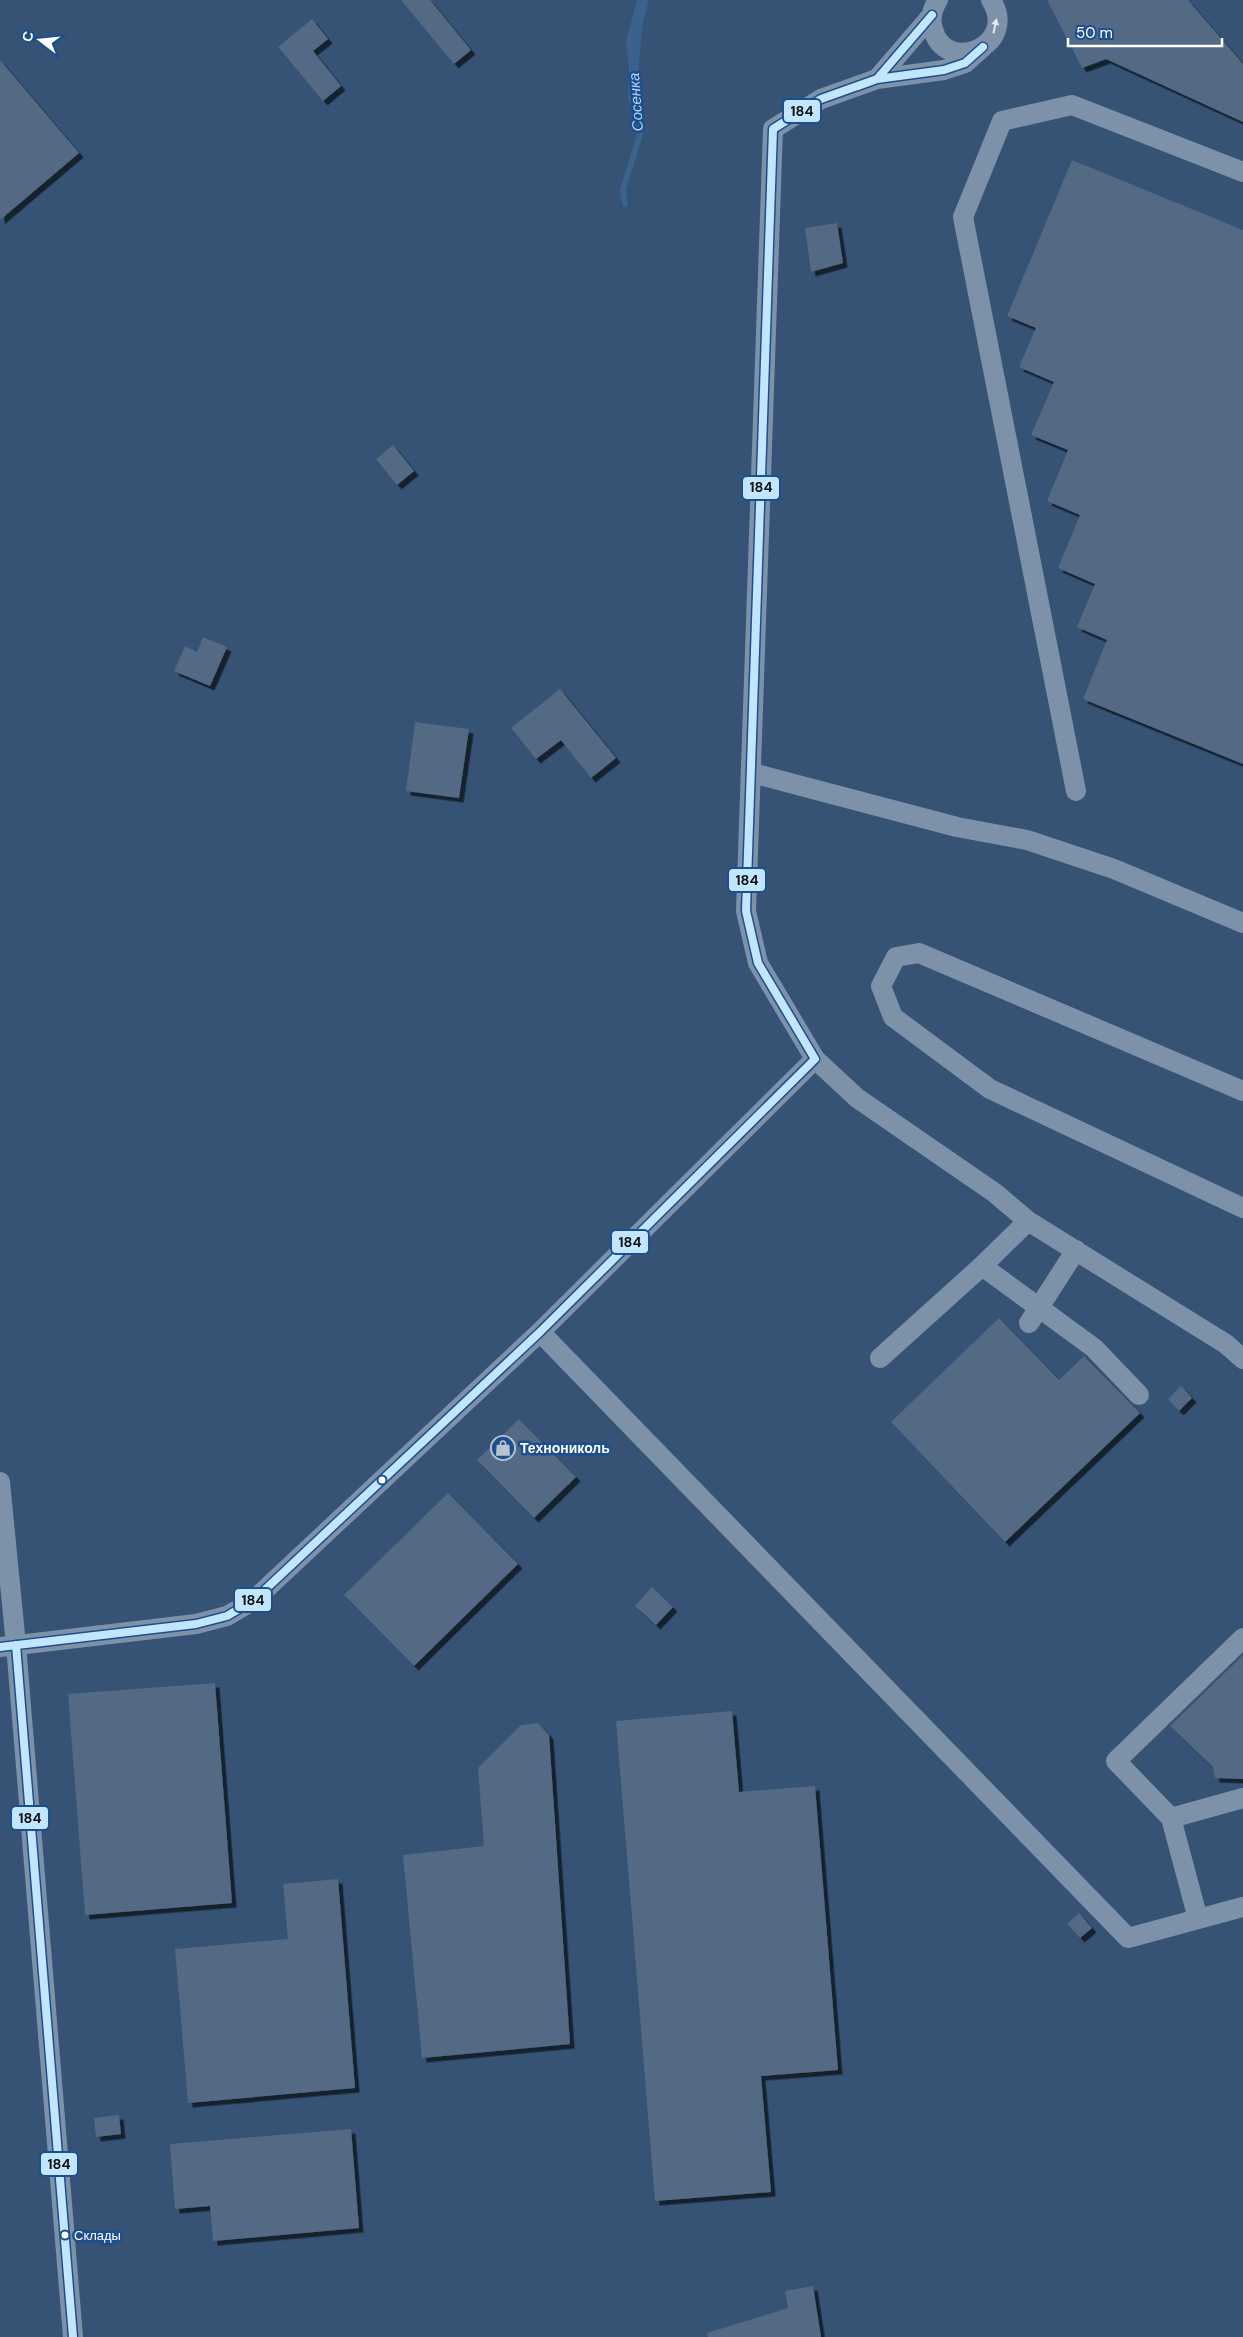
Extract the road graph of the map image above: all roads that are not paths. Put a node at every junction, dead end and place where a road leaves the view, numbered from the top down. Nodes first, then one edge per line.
1 (991, 0) edge
2 (935, 7) edge
3 (984, 47) junction
4 (876, 79) junction
5 (1243, 172) edge
6 (752, 773) junction
7 (1076, 791) dead end
8 (1243, 923) edge
9 (816, 1059) junction
10 (1243, 1091) edge
11 (1243, 1208) edge
12 (1028, 1221) junction
13 (1076, 1250) junction
14 (982, 1266) junction
15 (1034, 1315) junction
16 (540, 1332) junction
17 (880, 1358) dead end
18 (1243, 1359) edge
19 (1139, 1395) dead end
20 (0, 1482) edge
21 (1243, 1638) edge
22 (8, 1646) edge
23 (1243, 1798) edge
24 (1171, 1818) junction
25 (1243, 1907) edge
26 (1198, 1919) junction
27 (73, 2337) edge

3 -> 1 street
2 - 3 street
2 - 4 street
3 - 4 street
4 - 6 street
5 - 7 street
6 - 8 street
6 - 9 street
9 - 12 street
9 - 16 street
10 - 11 street
12 - 13 street
12 - 14 street
13 - 15 street
13 - 18 street
14 - 15 street
14 - 17 street
15 - 19 street
16 - 22 street
16 - 26 street
20 - 22 street
21 - 24 street
22 - 27 street
23 - 24 street
24 - 26 street
25 - 26 street

